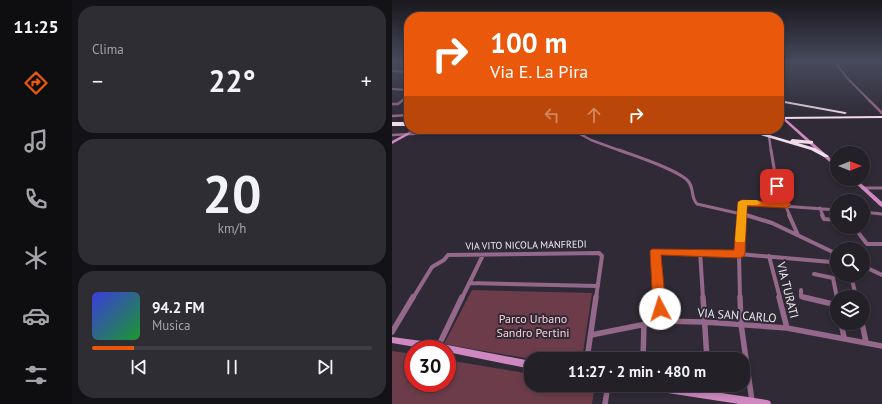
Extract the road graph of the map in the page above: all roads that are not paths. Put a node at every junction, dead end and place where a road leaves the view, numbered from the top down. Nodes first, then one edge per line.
1 (849, 80) edge
2 (392, 90) edge
3 (404, 90) edge
4 (404, 99) edge
5 (784, 102) edge
6 (392, 104) edge
7 (820, 109) junction
8 (882, 113) edge
9 (404, 115) edge
10 (392, 116) edge
11 (871, 116) junction
12 (882, 117) edge
13 (784, 118) edge
14 (797, 118) junction
15 (784, 119) edge
16 (404, 124) edge
17 (392, 125) edge
18 (408, 134) joint
19 (580, 134) edge
20 (761, 134) edge
21 (801, 134) junction
22 (392, 135) edge
23 (768, 136) junction
24 (811, 142) junction
25 (392, 143) edge
26 (798, 143) junction
27 (826, 156) junction
28 (830, 160) edge
29 (863, 188) joint
30 (882, 188) edge
31 (786, 205) junction
32 (882, 205) edge
33 (820, 208) junction
34 (830, 209) edge
35 (742, 213) junction
36 (870, 213) edge
37 (882, 214) edge
38 (830, 219) edge
39 (859, 234) edge
40 (798, 235) junction
41 (882, 244) edge
42 (830, 251) edge
43 (700, 252) junction
44 (739, 254) junction
45 (483, 255) junction
46 (769, 256) junction
47 (830, 262) edge
48 (870, 269) edge
49 (814, 274) dead end
50 (882, 275) edge
51 (469, 283) junction
52 (598, 286) junction
53 (801, 290) dead end
54 (835, 290) edge
55 (830, 303) edge
56 (661, 321) junction
57 (704, 322) junction
58 (644, 324) junction
59 (741, 324) junction
60 (787, 328) junction
61 (842, 330) edge
62 (863, 330) edge
63 (392, 332) edge
64 (591, 334) junction
65 (844, 338) junction
66 (392, 340) edge
67 (441, 340) edge
68 (404, 342) edge
69 (866, 342) junction
70 (882, 346) edge
71 (456, 350) edge
72 (588, 352) edge
73 (643, 352) edge
74 (706, 352) edge
75 (524, 364) edge
76 (607, 392) edge
77 (686, 392) edge
78 (710, 392) edge
79 (710, 396) junction
80 (752, 401) junction
81 (605, 404) edge
82 (767, 404) edge

1 - 8 street
2 - 3 street
4 - 6 street
5 - 7 highway
7 - 11 highway
7 - 14 highway
9 - 10 street
11 - 12 highway
11 - 14 highway
12 - 14 highway
13 - 21 main road
14 - 15 highway
16 - 17 highway
18 - 22 street
18 - 25 main road
19 - 35 street
20 - 23 highway
21 - 24 main road
21 - 26 highway
23 - 26 highway
23 - 31 street
24 - 26 highway
24 - 27 main road
26 - 27 highway
27 - 28 main road
29 - 30 street
29 - 32 main road
31 - 33 street
31 - 35 street
31 - 40 street
33 - 34 street
33 - 38 street
35 - 40 street
35 - 44 street
36 - 37 street
39 - 41 street
40 - 42 street
43 - 44 street
43 - 56 street
43 - 57 street
44 - 46 street
44 - 59 street
45 - 51 street
45 - 52 street, VIA VITO NICOLA MANFREDI
45 - 63 street, VIA VITO NICOLA MANFREDI
46 - 47 street
46 - 60 street, VIA TURATI
48 - 50 street
49 - 54 street
51 - 52 street
51 - 67 street
52 - 64 street
53 - 55 street
56 - 57 street, VIA SAN CARLO
56 - 58 street, VIA SAN CARLO
57 - 59 street, VIA SAN CARLO
57 - 74 street
58 - 64 street, VIA SAN CARLO
58 - 73 street
59 - 60 street, VIA SAN CARLO
59 - 80 street
60 - 65 street, VIA SAN CARLO
61 - 65 street
62 - 69 street
64 - 72 street
65 - 69 street, VIA SAN CARLO
66 - 68 main road
69 - 70 street, VIA SAN CARLO
71 - 75 main road
76 - 81 street
77 - 79 main road
78 - 79 street
79 - 80 main road
80 - 82 main road

